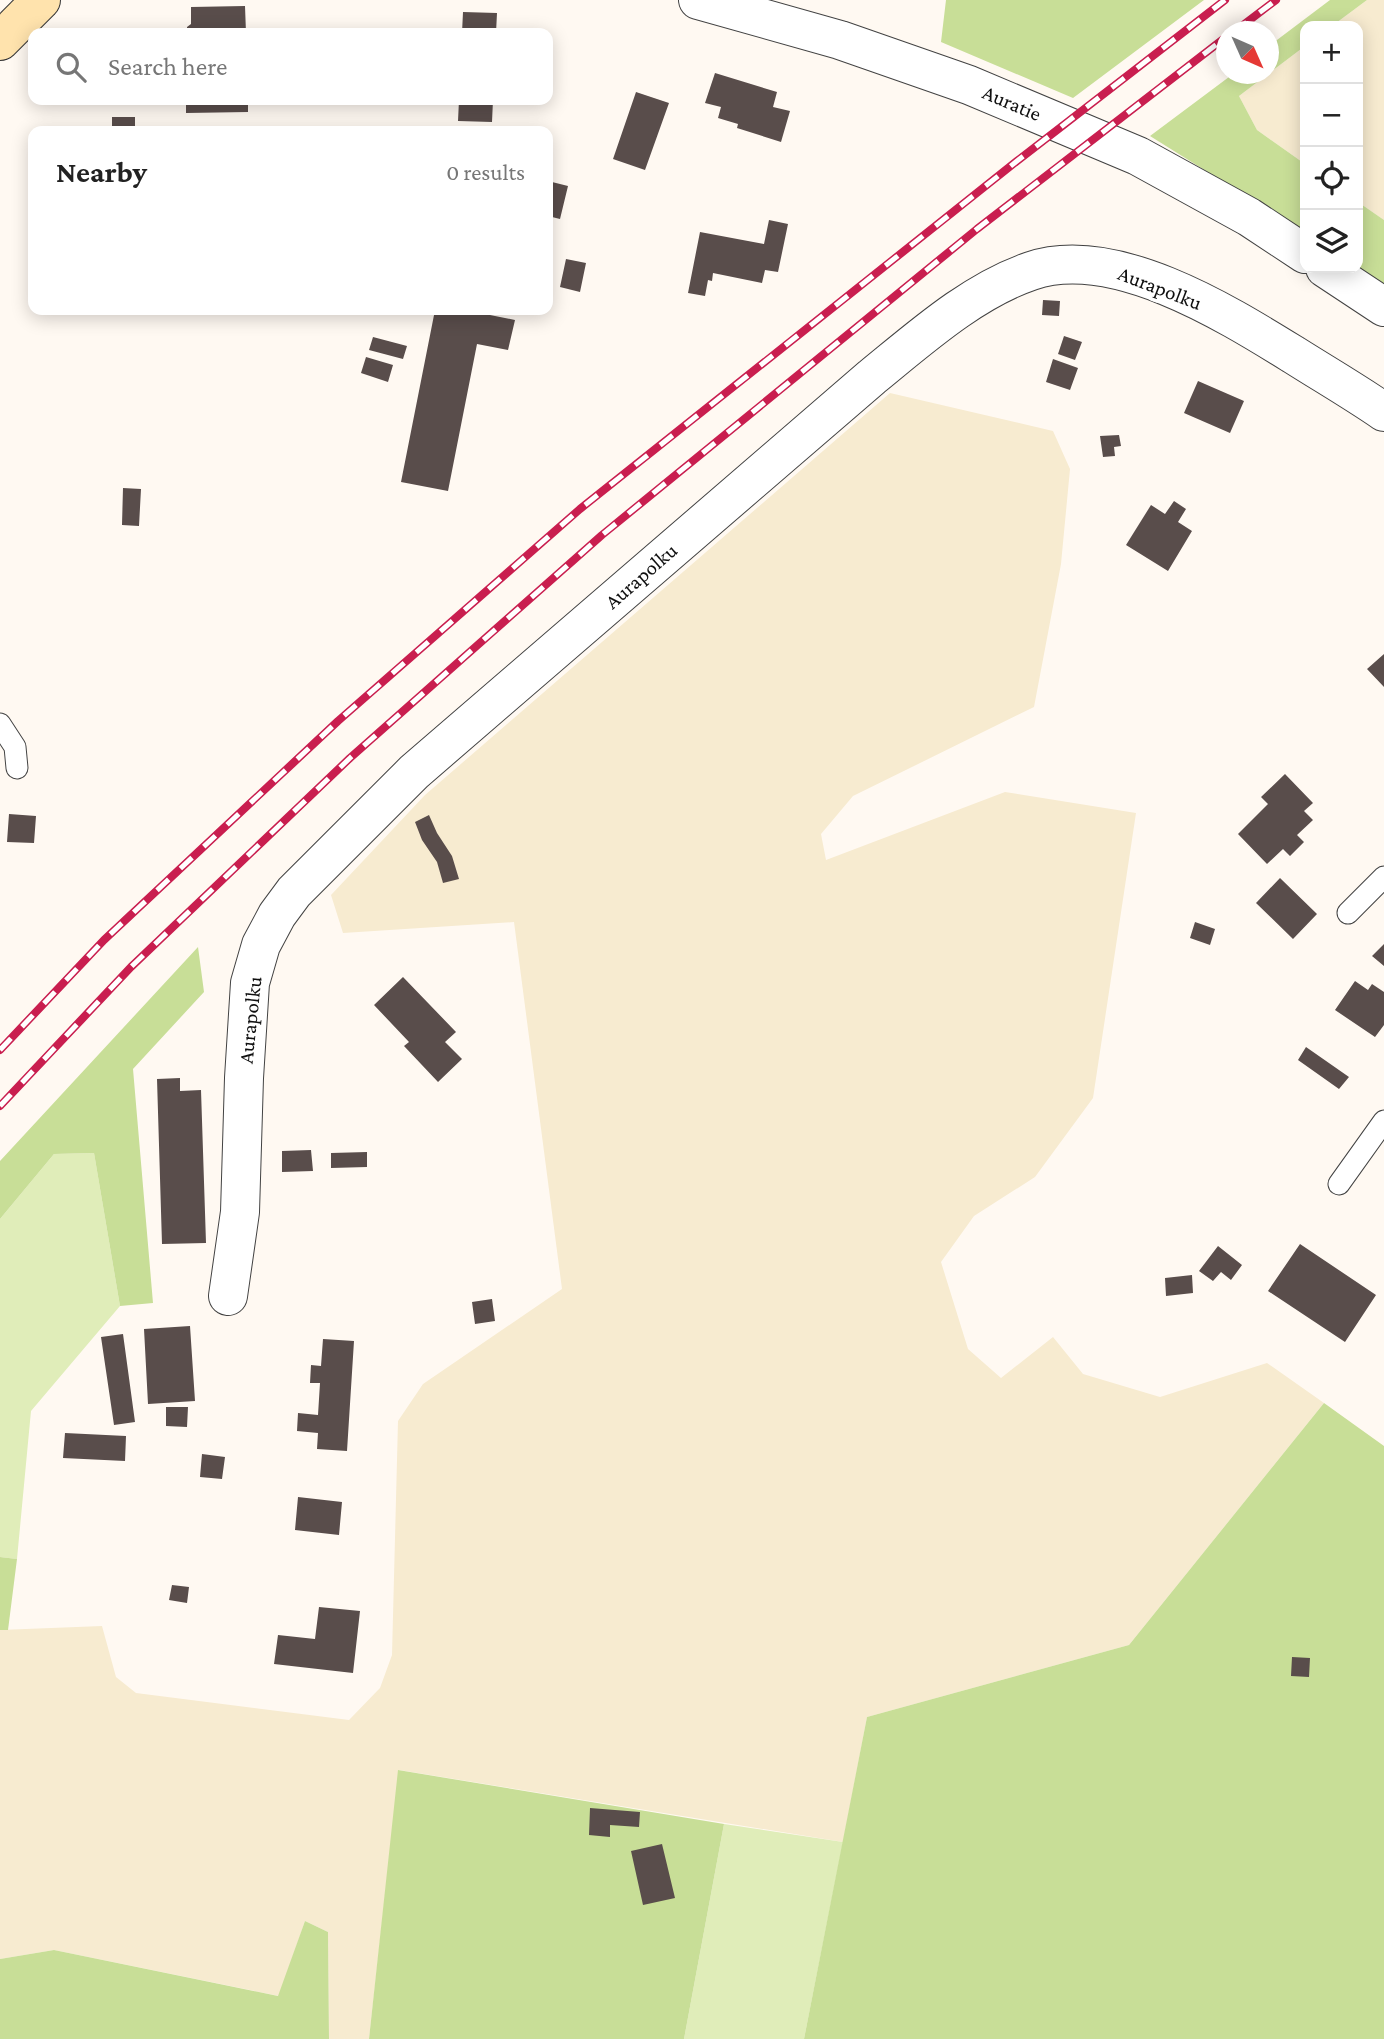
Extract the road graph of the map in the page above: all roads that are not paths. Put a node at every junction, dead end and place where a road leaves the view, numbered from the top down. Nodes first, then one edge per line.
1 (41, 0) edge
2 (698, 0) edge
3 (0, 41) edge
4 (1300, 251) edge
5 (1333, 273) edge
6 (1384, 307) edge
7 (1384, 412) edge
8 (0, 724) edge
9 (17, 768) dead end
10 (1384, 877) edge
11 (1348, 913) dead end
12 (1384, 1121) edge
13 (1339, 1184) dead end
14 (228, 1296) dead end

1 - 3 street
2 - 4 street, Auratie
5 - 6 street
7 - 14 street, Aurapolku
8 - 9 lane
10 - 11 lane
12 - 13 lane

